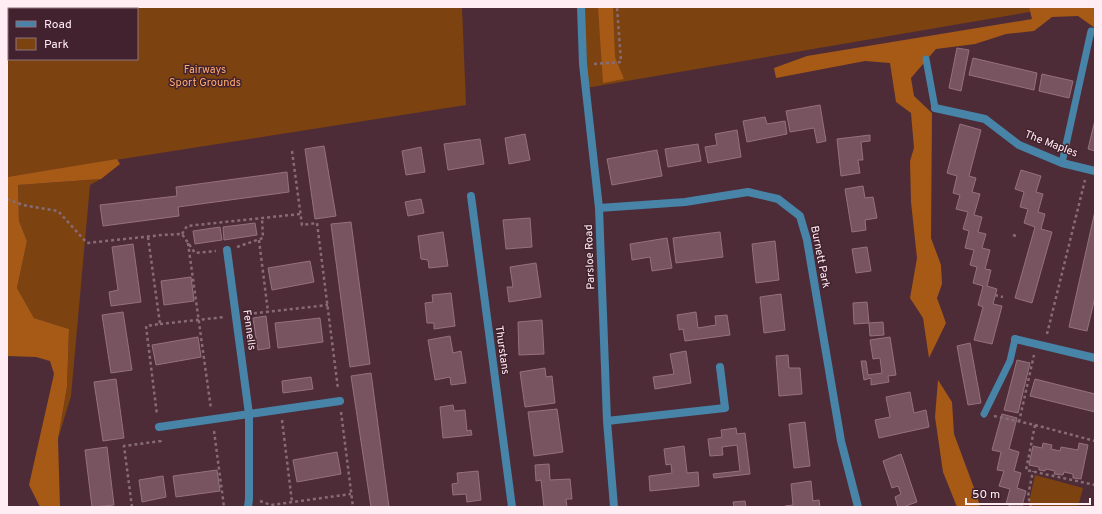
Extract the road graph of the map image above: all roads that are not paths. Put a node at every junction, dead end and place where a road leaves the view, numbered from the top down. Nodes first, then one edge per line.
1 (581, 7) edge
2 (1095, 32) edge
3 (926, 59) dead end
4 (935, 108) joint
5 (1062, 163) junction
6 (1091, 170) edge
7 (471, 196) dead end
8 (599, 208) junction
9 (227, 250) road end
10 (1015, 339) joint
11 (1095, 358) edge
12 (720, 367) dead end
13 (340, 401) road end
14 (249, 414) junction
15 (984, 414) road end
16 (607, 421) junction
17 (159, 427) road end
18 (249, 503) edge
19 (512, 507) edge
20 (614, 507) edge
21 (858, 507) edge

1 - 8 street, Parsloe Road
2 - 5 lane
3 - 4 lane
4 - 5 street, The Maples
5 - 6 street, The Maples
7 - 19 street, Thurstans
8 - 16 street, Parsloe Road
8 - 21 street, Burnett Park
9 - 14 street, Fennells
10 - 11 street
10 - 15 lane
12 - 16 street
13 - 14 street
14 - 17 street
14 - 18 street, Fennells
16 - 20 street, Parsloe Road

